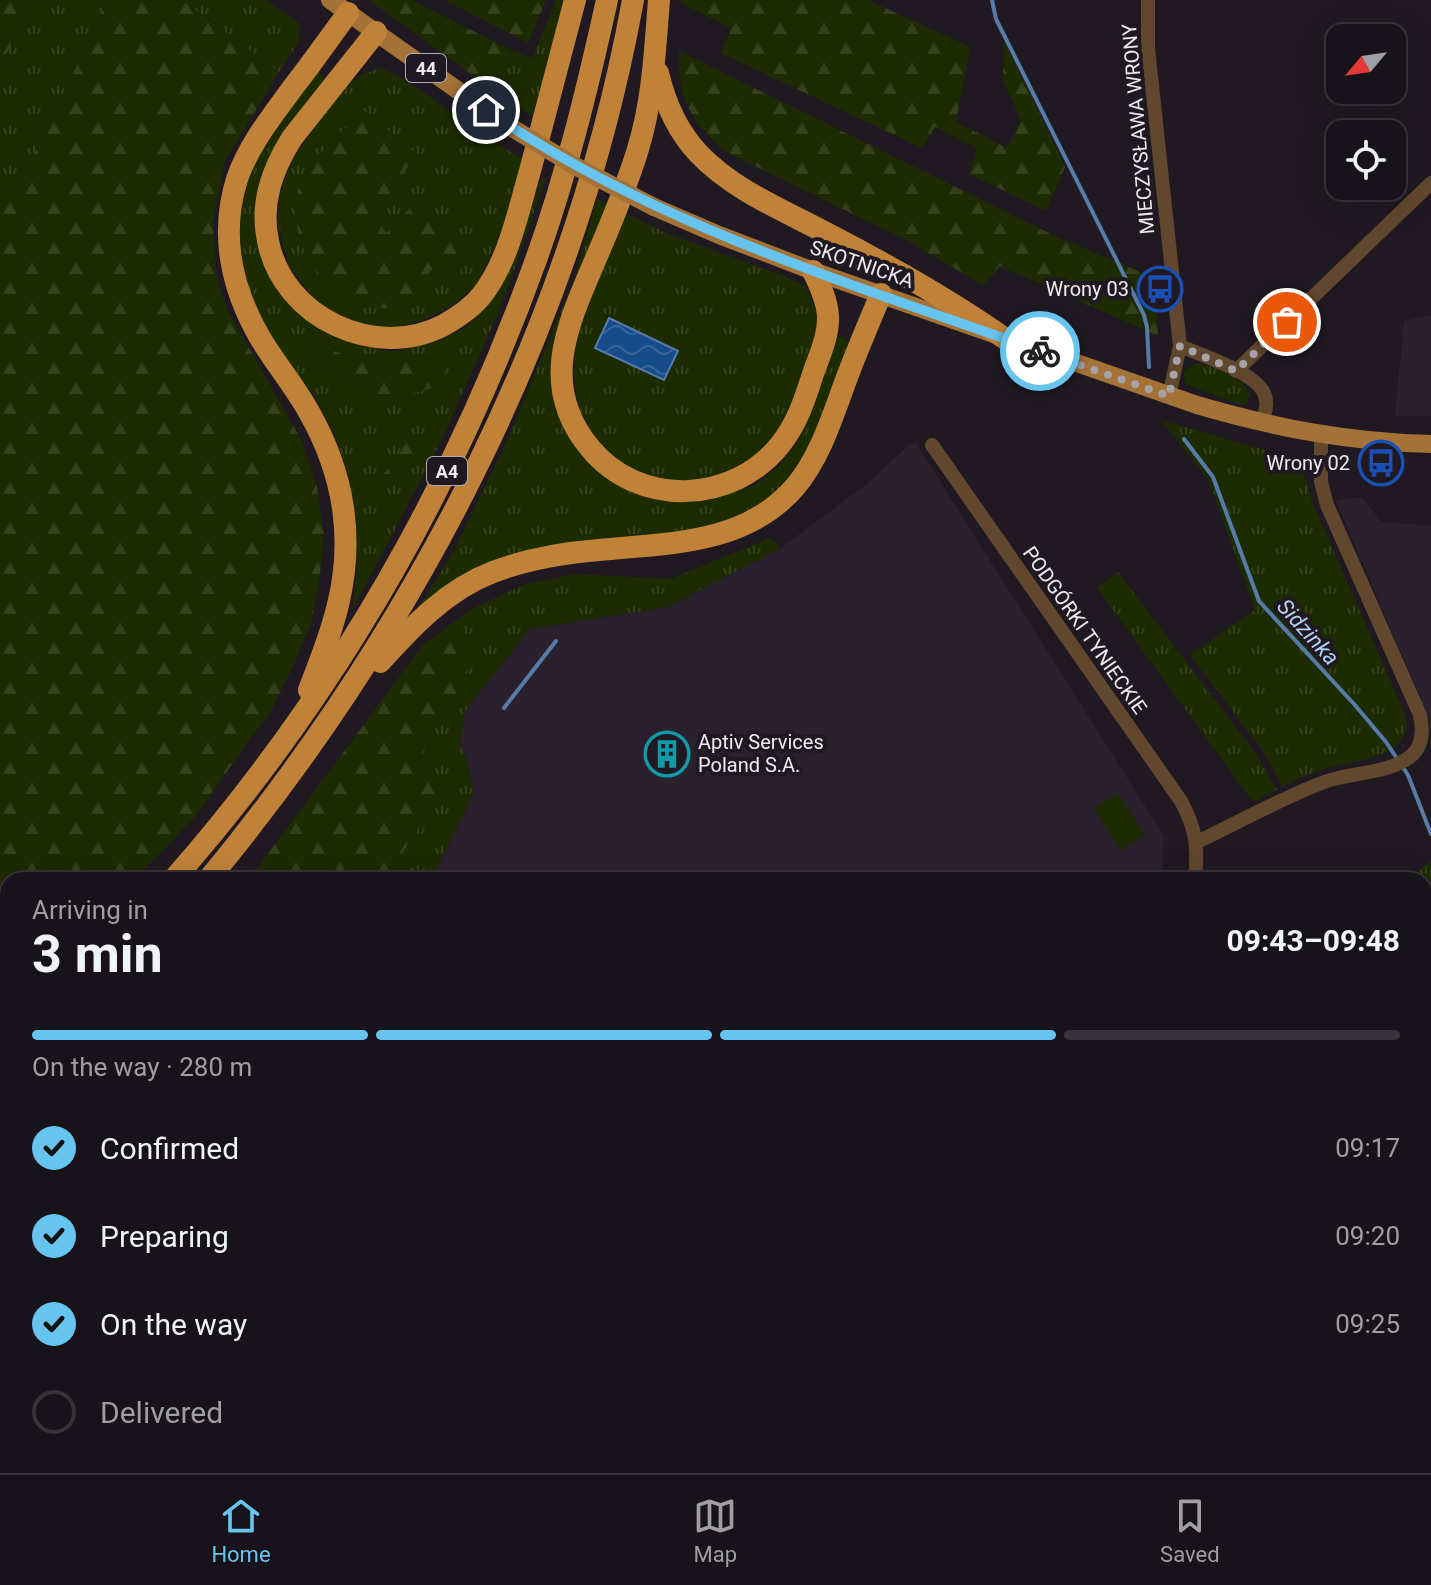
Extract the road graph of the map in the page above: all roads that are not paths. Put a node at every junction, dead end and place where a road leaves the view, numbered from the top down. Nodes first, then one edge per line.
1 (575, 0) edge
2 (607, 0) edge
3 (633, 0) edge
4 (659, 0) edge
5 (1148, 0) edge
6 (339, 6) edge
7 (376, 32) junction
8 (654, 56) junction
9 (1431, 183) edge
10 (813, 271) junction
11 (881, 294) junction
12 (1007, 340) junction
13 (1180, 346) junction
14 (1236, 371) junction
15 (1169, 396) junction
16 (1261, 423) junction
17 (1321, 436) junction
18 (1431, 444) edge
19 (932, 445) dead end
20 (334, 714) junction
21 (294, 729) junction
22 (1197, 842) junction
23 (180, 872) edge
24 (215, 872) edge
25 (1195, 872) edge

1 - 7 highway
2 - 21 highway, A4
3 - 20 highway, A4
4 - 8 highway
5 - 13 street, MIECZYSŁAWA WRONY
6 - 7 main road, SKOTNICKA / 44
6 - 21 highway
7 - 10 main road, SKOTNICKA / 44, bridge
8 - 10 highway
8 - 12 highway
9 - 14 street
10 - 11 main road, SKOTNICKA / 44
11 - 12 main road, SKOTNICKA / 44
11 - 20 highway
12 - 15 main road, SKOTNICKA / 44
13 - 14 street
13 - 15 street, MIECZYSŁAWA WRONY
14 - 16 street
15 - 16 main road, SKOTNICKA / 44
16 - 17 main road, SKOTNICKA / 44
17 - 18 main road, SKOTNICKA / 44
17 - 22 street
19 - 22 street, PODGÓRKI TYNIECKIE
20 - 24 highway, A4
21 - 23 highway, A4
22 - 25 street, PODGÓRKI TYNIECKIE

